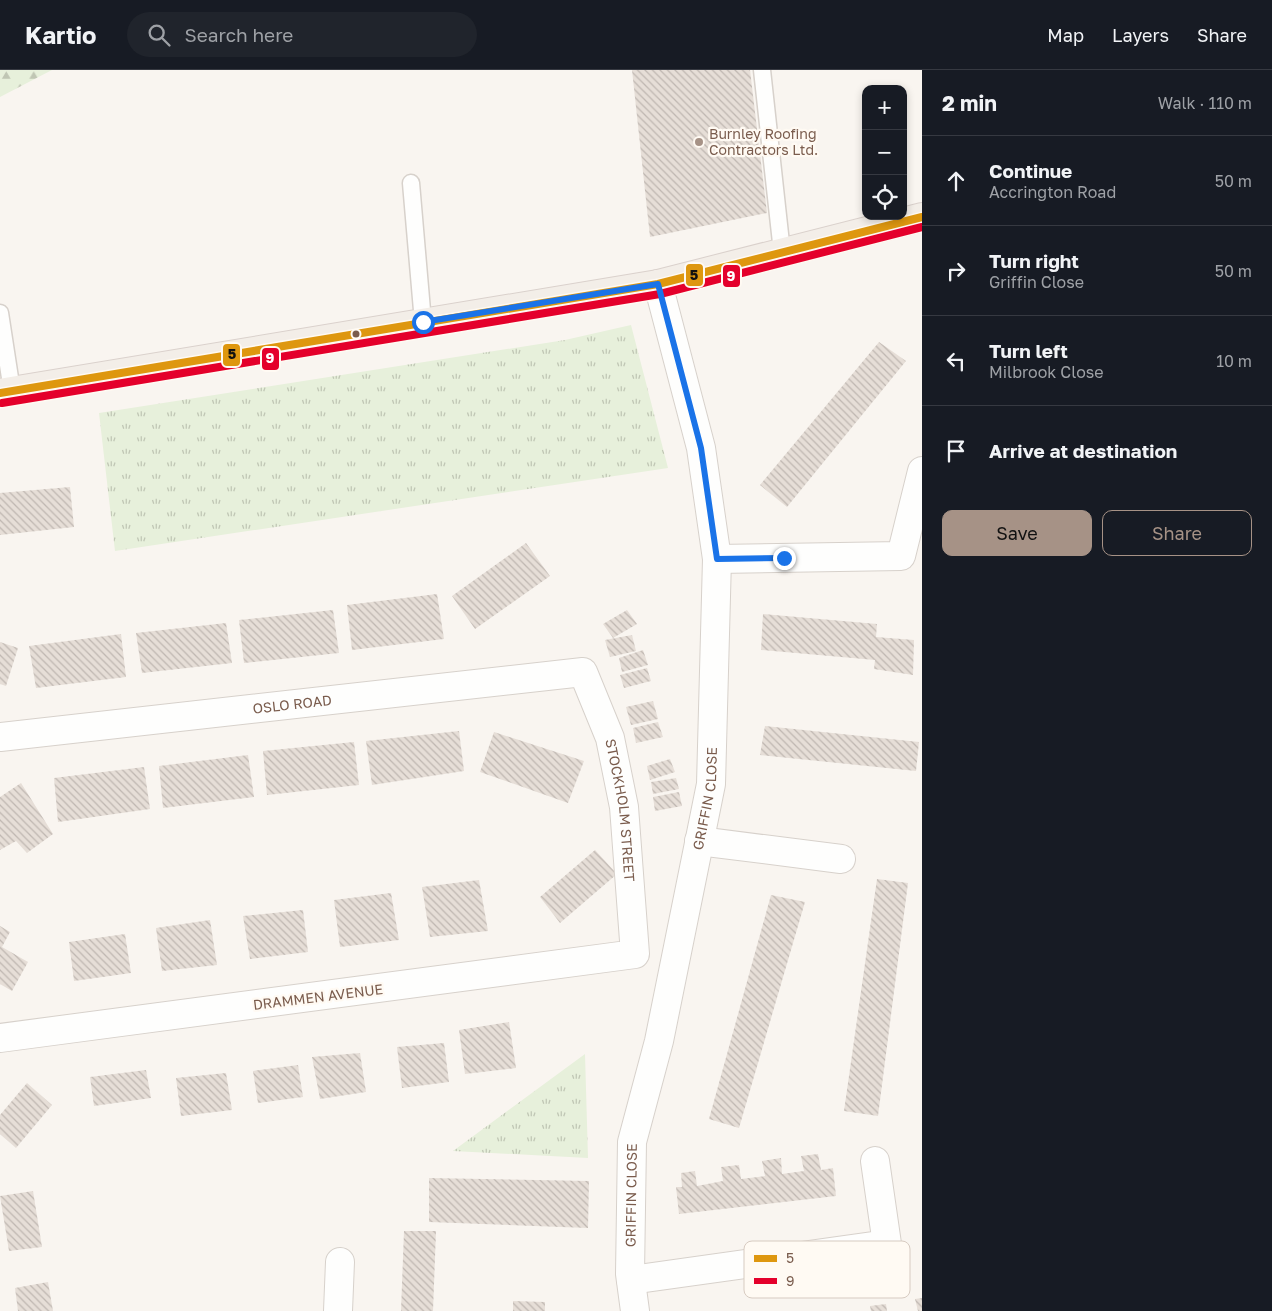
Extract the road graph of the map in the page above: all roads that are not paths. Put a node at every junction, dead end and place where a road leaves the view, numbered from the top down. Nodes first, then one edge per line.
1 (762, 70) edge
2 (411, 183) dead end
3 (922, 217) edge
4 (782, 252) junction
5 (658, 284) junction
6 (0, 313) edge
7 (423, 322) junction
8 (6, 392) edge
9 (922, 471) edge
10 (717, 559) junction
11 (584, 672) joint
12 (0, 736) edge
13 (699, 841) junction
14 (841, 859) dead end
15 (635, 954) joint
16 (0, 1038) edge
17 (876, 1161) dead end
18 (887, 1241) edge
19 (340, 1262) dead end
20 (744, 1264) edge
21 (631, 1280) junction
22 (338, 1311) edge
23 (635, 1311) edge

1 - 4 lane
2 - 7 lane
3 - 4 main road
4 - 5 main road
5 - 7 main road
5 - 10 street, GRIFFIN CLOSE
6 - 8 lane
7 - 8 main road
9 - 10 street
10 - 13 street, GRIFFIN CLOSE
11 - 12 street, OSLO ROAD
11 - 15 street, STOCKHOLM STREET
13 - 14 street
13 - 21 street, GRIFFIN CLOSE
15 - 16 street, DRAMMEN AVENUE
17 - 18 street
19 - 22 street
20 - 21 street
21 - 23 street, GRIFFIN CLOSE

